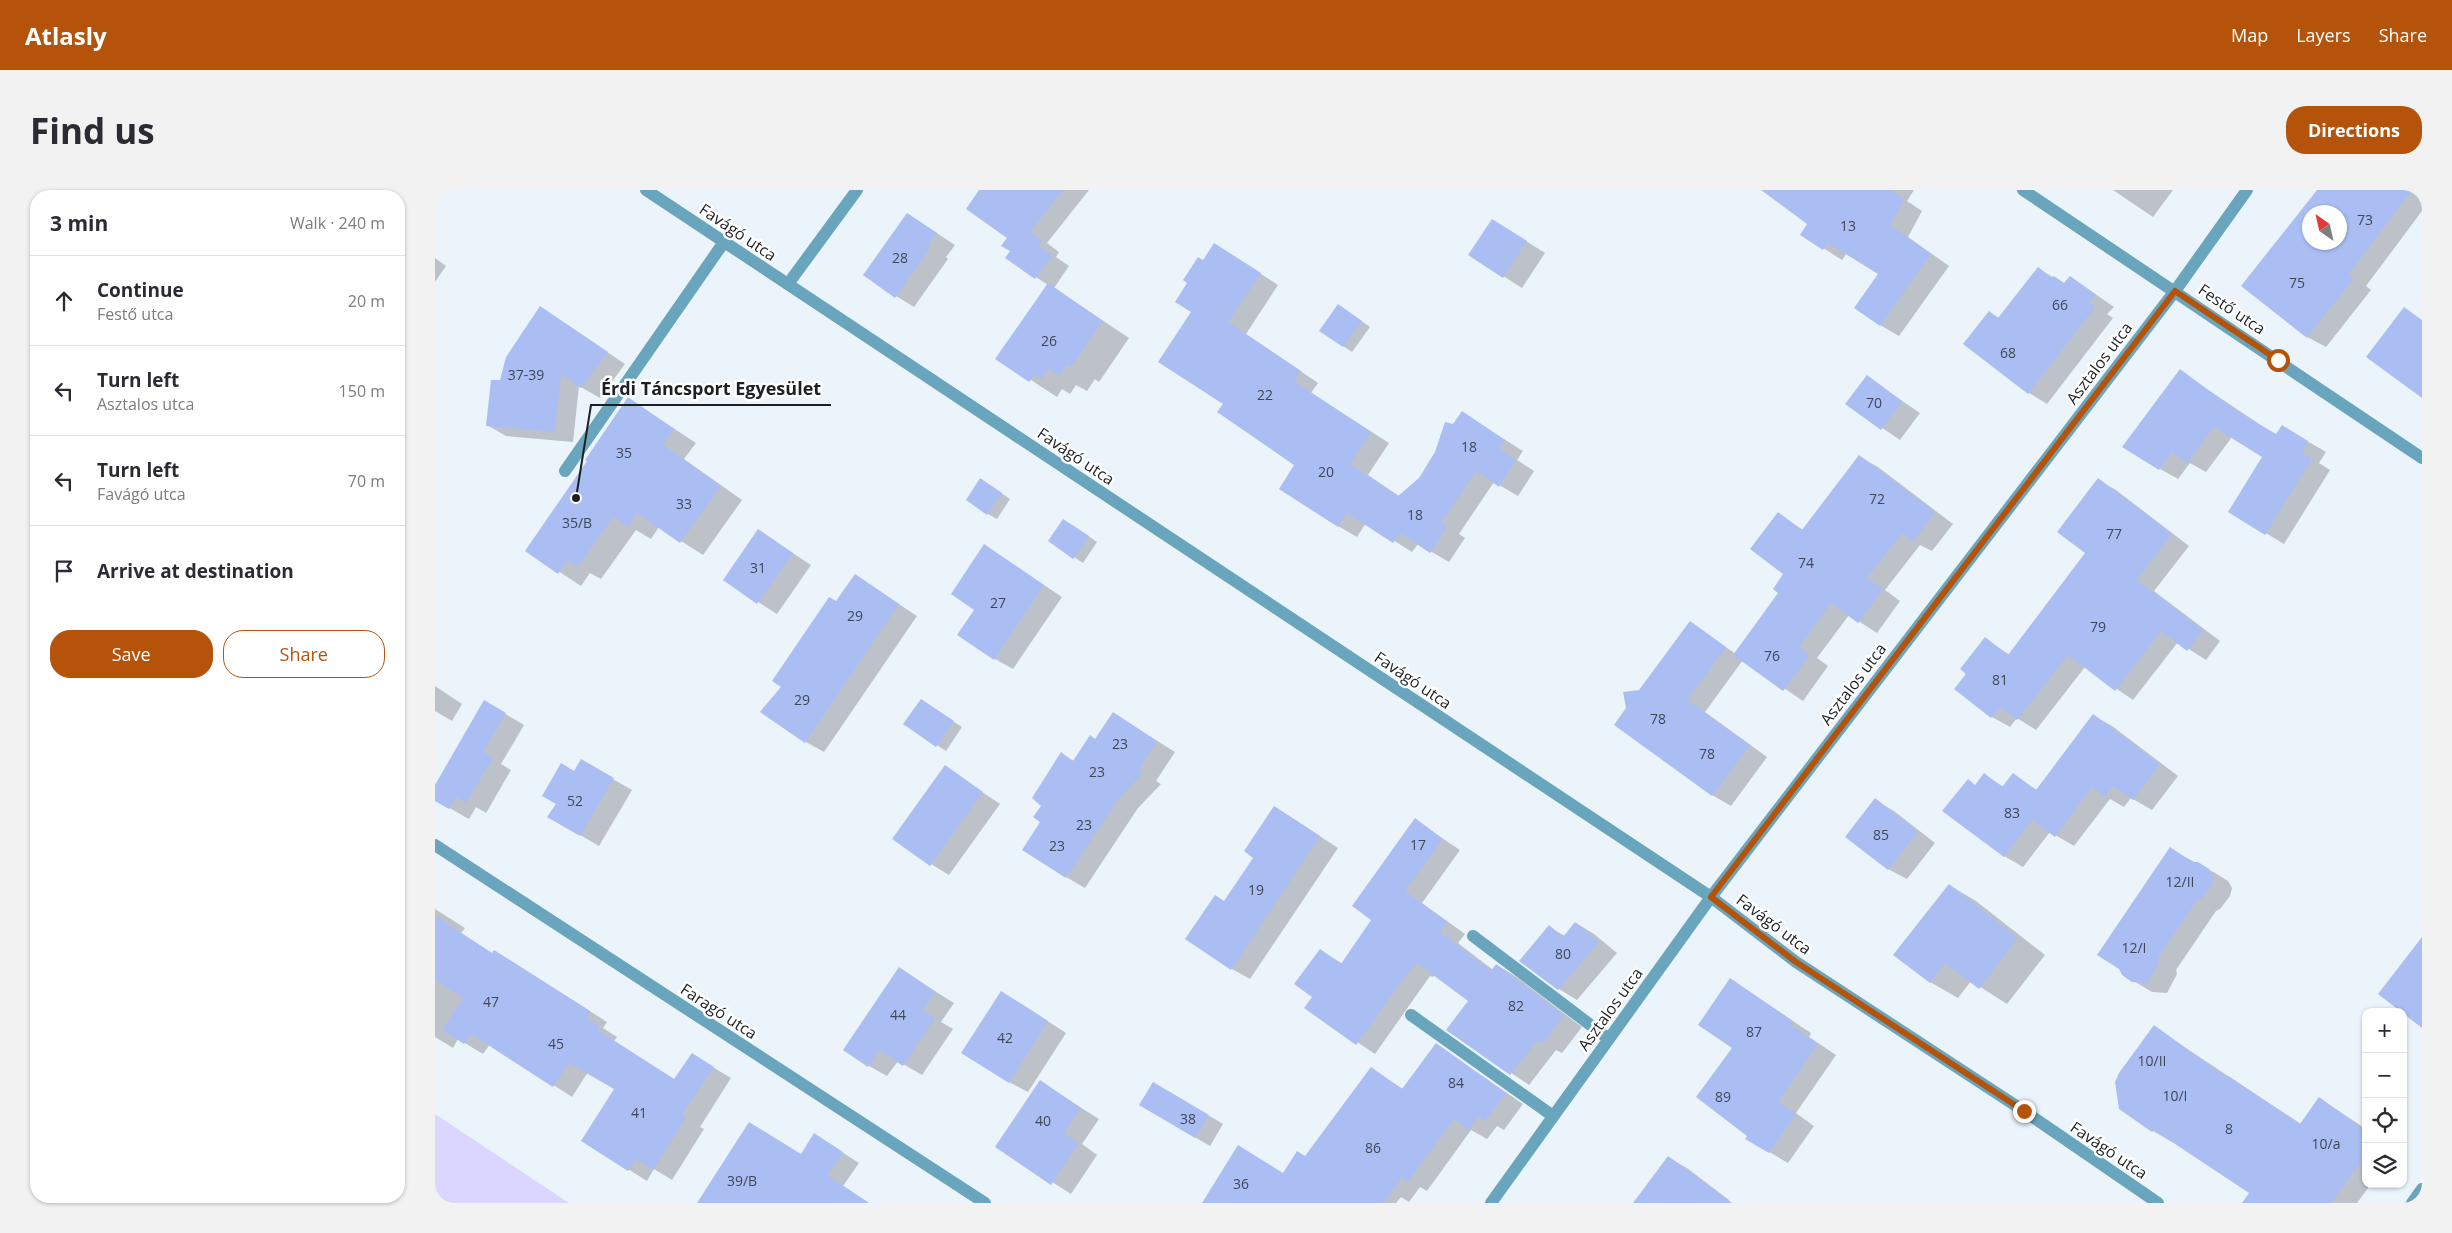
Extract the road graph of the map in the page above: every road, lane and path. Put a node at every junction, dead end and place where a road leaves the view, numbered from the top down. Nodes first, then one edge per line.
1 (646, 190) edge
2 (857, 190) edge
3 (2023, 190) edge
4 (2247, 190) edge
5 (724, 242) junction
6 (788, 284) junction
7 (2175, 291) junction
8 (2422, 458) edge
9 (565, 471) dead end
10 (435, 845) edge
11 (1711, 897) junction
12 (1473, 936) dead end
13 (1411, 1015) dead end
14 (1609, 1039) junction
15 (1553, 1116) junction
16 (2422, 1189) edge
17 (985, 1203) edge
18 (1491, 1203) edge
19 (2157, 1203) edge
20 (2412, 1203) edge

1 - 5 street, Favágó utca
2 - 6 street
3 - 7 street, Festő utca
4 - 7 street, Asztalos utca
5 - 6 street, Favágó utca
5 - 9 street
6 - 11 street, Favágó utca
7 - 8 street, Festő utca
7 - 11 street, Asztalos utca
10 - 17 street, Faragó utca
11 - 14 street, Asztalos utca
11 - 19 street, Favágó utca
12 - 14 street
13 - 15 street
14 - 15 street, Asztalos utca
15 - 18 street, Asztalos utca
16 - 20 street

